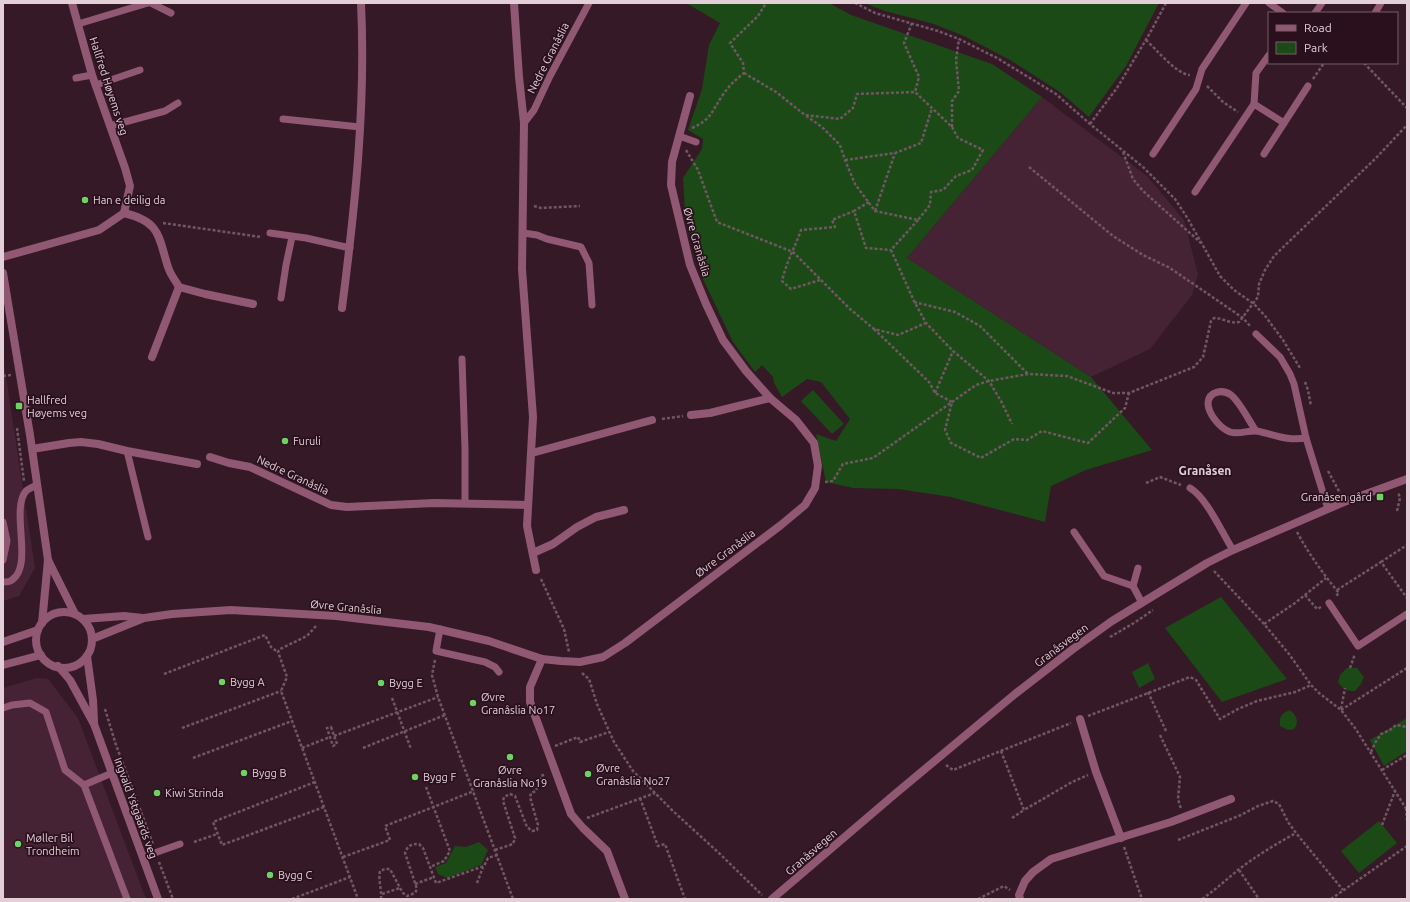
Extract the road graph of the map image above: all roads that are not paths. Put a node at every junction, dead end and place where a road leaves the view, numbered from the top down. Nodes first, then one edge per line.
1 (72, 3) edge
2 (149, 3) edge
3 (361, 3) edge
4 (514, 3) edge
5 (589, 3) edge
6 (1246, 3) edge
7 (1269, 3) edge
8 (1322, 3) edge
9 (1381, 3) edge
10 (171, 12) dead end
11 (1282, 12) edge
12 (1316, 12) edge
13 (1376, 12) edge
14 (78, 24) junction
15 (1268, 56) edge
16 (140, 70) dead end
17 (92, 75) junction
18 (76, 78) dead end
19 (96, 85) junction
20 (1308, 86) road end
21 (690, 96) dead end
22 (178, 103) dead end
23 (1254, 104) junction
24 (283, 119) dead end
25 (524, 123) junction
26 (1284, 123) junction
27 (110, 126) junction
28 (360, 127) junction
29 (679, 135) junction
30 (696, 142) dead end
31 (1153, 154) dead end
32 (1264, 154) dead end
33 (1195, 192) dead end
34 (124, 213) junction
35 (523, 233) junction
36 (270, 234) road end
37 (292, 237) junction
38 (350, 248) junction
39 (3, 257) edge
40 (3, 273) edge
41 (178, 287) junction
42 (281, 298) dead end
43 (253, 304) dead end
44 (592, 305) dead end
45 (342, 308) dead end
46 (1256, 334) road end
47 (152, 357) dead end
48 (462, 359) dead end
49 (770, 398) junction
50 (691, 415) road end
51 (652, 420) road end
52 (1256, 431) junction
53 (1306, 438) junction
54 (32, 449) junction
55 (127, 451) junction
56 (532, 453) junction
57 (210, 457) dead end
58 (197, 464) dead end
59 (1407, 479) edge
60 (37, 485) junction
61 (1187, 488) road end
62 (465, 503) junction
63 (528, 505) junction
64 (1328, 509) junction
65 (624, 510) dead end
66 (3, 522) edge
67 (1074, 532) dead end
68 (148, 537) dead end
69 (1233, 550) junction
70 (533, 553) junction
71 (3, 560) edge
72 (48, 560) junction
73 (1138, 568) dead end
74 (536, 570) road end
75 (3, 582) edge
76 (1133, 586) junction
77 (1142, 603) junction
78 (1329, 603) road end
79 (75, 614) junction
80 (1407, 614) edge
81 (144, 618) junction
82 (83, 619) junction
83 (40, 626) junction
84 (440, 629) junction
85 (92, 639) junction
86 (3, 642) edge
87 (41, 655) junction
88 (87, 656) junction
89 (542, 659) junction
90 (3, 665) edge
91 (58, 666) junction
92 (499, 672) dead end
93 (3, 708) edge
94 (1080, 719) road end
95 (94, 724) junction
96 (112, 773) junction
97 (84, 785) junction
98 (1231, 799) dead end
99 (1121, 838) junction
100 (180, 844) dead end
101 (143, 857) junction
102 (1020, 897) edge
103 (127, 899) edge
104 (158, 899) edge
105 (625, 899) edge
106 (772, 899) edge

1 - 14 street, Hallfred Høyems veg
2 - 10 lane
2 - 14 lane
3 - 28 street
4 - 25 street, Nedre Granåslia
5 - 25 lane, Nedre Granåslia
6 - 31 lane
7 - 11 lane
8 - 12 lane
9 - 13 lane
14 - 17 street, Hallfred Høyems veg
15 - 23 lane
16 - 19 lane
17 - 18 lane
17 - 19 street, Hallfred Høyems veg
19 - 27 street, Hallfred Høyems veg
20 - 26 lane
21 - 29 street, Øvre Granåslia
22 - 27 lane
23 - 26 lane
23 - 33 lane
24 - 28 lane
25 - 35 street, Nedre Granåslia
26 - 32 lane
27 - 34 street, Hallfred Høyems veg
28 - 38 street
29 - 30 lane
29 - 49 street, Øvre Granåslia
34 - 39 street
34 - 41 street
35 - 44 lane
35 - 56 street, Nedre Granåslia
36 - 37 lane
37 - 38 lane
37 - 42 lane
38 - 45 street
40 - 54 street
41 - 43 street
41 - 47 street
46 - 53 lane
48 - 62 lane
49 - 50 street
49 - 89 street, Øvre Granåslia
51 - 56 street
52 - 52 lane
52 - 53 lane
53 - 64 lane
54 - 55 street
54 - 60 street
55 - 58 street
55 - 68 lane
56 - 63 street, Nedre Granåslia
57 - 62 street, Nedre Granåslia
59 - 64 street, Granåsvegen
60 - 72 street
60 - 75 lane
61 - 69 lane
62 - 63 street, Nedre Granåslia
63 - 70 street, Nedre Granåslia
64 - 69 street, Granåsvegen
65 - 70 street
66 - 71 lane
67 - 76 lane
69 - 77 street, Granåsvegen
70 - 74 street, Nedre Granåslia
72 - 79 street
72 - 83 street
73 - 76 lane
76 - 77 lane
77 - 106 street, Granåsvegen
78 - 80 lane
79 - 82 street
79 - 83 street
81 - 82 street, Øvre Granåslia
81 - 84 street, Øvre Granåslia
81 - 85 street, Øvre Granåslia
82 - 85 street
83 - 86 street
83 - 87 street
84 - 89 street, Øvre Granåslia
84 - 92 lane
85 - 88 street
87 - 90 street
87 - 91 street
88 - 91 street
88 - 95 street, Ingvald Ystgaards veg
89 - 105 street
91 - 95 street, Ingvald Ystgaards veg
93 - 97 lane
94 - 99 street
95 - 96 street, Ingvald Ystgaards veg
96 - 97 lane
96 - 101 street, Ingvald Ystgaards veg
97 - 103 lane
98 - 99 street
99 - 102 street
100 - 101 lane
101 - 104 street, Ingvald Ystgaards veg

